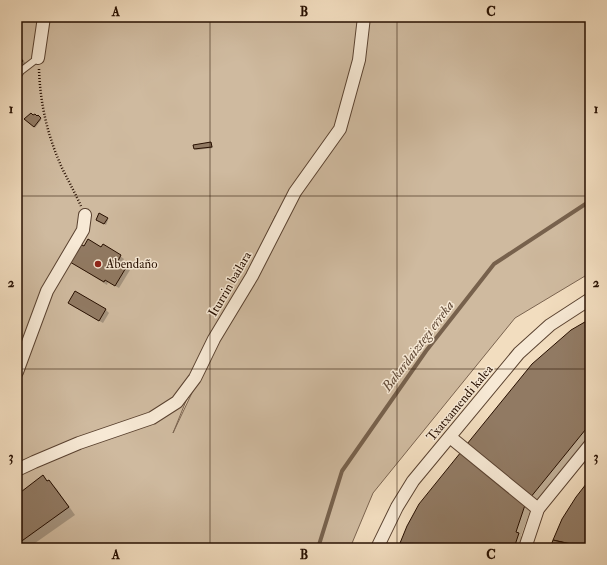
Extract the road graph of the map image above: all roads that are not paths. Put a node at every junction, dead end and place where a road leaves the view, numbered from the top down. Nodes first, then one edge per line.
1 (44, 17) edge
2 (364, 17) edge
3 (38, 58) joint
4 (17, 77) edge
5 (85, 215) road end
6 (590, 299) edge
7 (17, 372) edge
8 (450, 437) junction
9 (590, 445) edge
10 (17, 470) edge
11 (538, 509) junction
12 (377, 548) edge
13 (525, 548) edge

1 - 3 street
2 - 10 street, Iturrin bailara
3 - 4 lane
5 - 7 street
6 - 8 street, Txatxamendi kalea
8 - 11 street
8 - 12 street, Txatxamendi kalea
9 - 11 street
11 - 13 street

